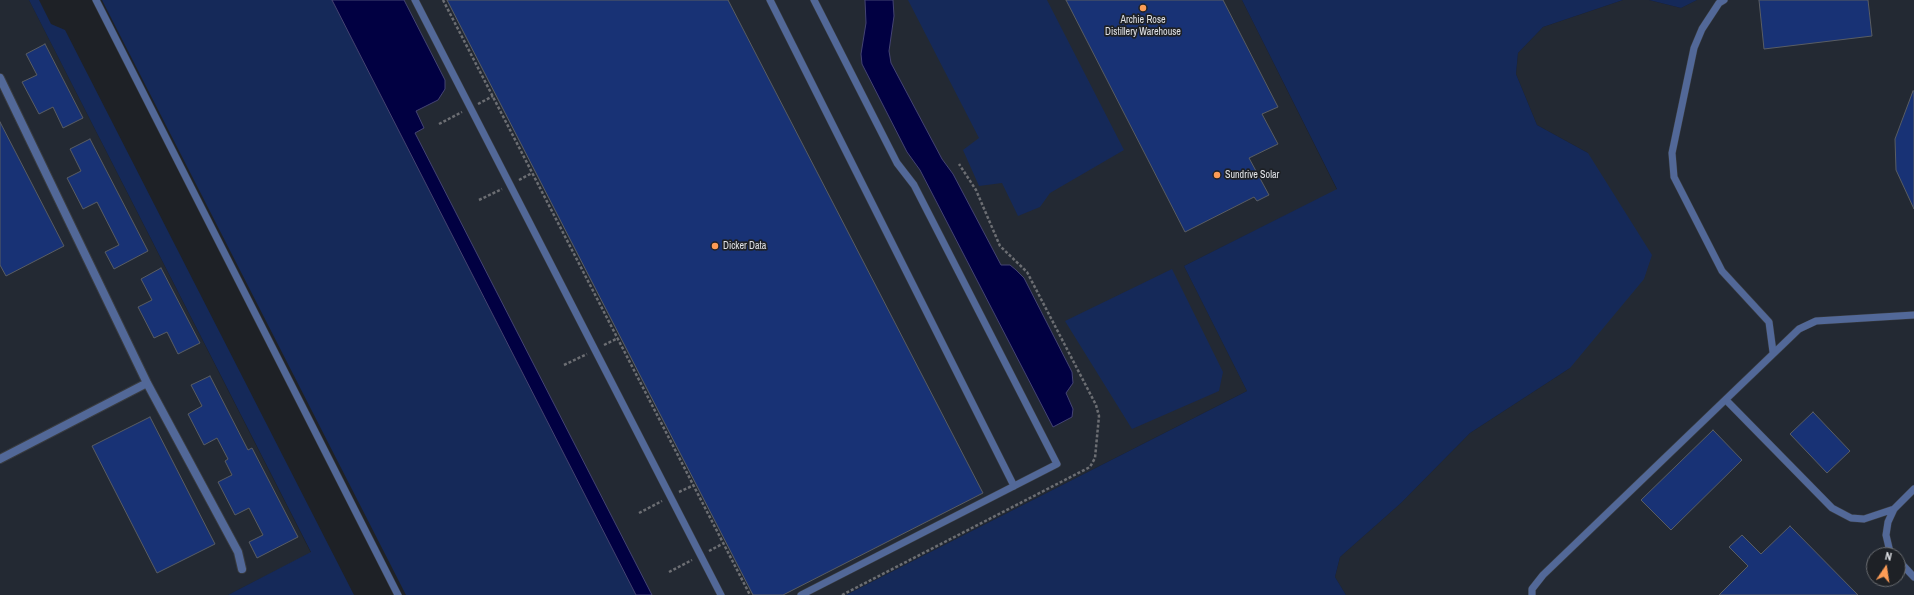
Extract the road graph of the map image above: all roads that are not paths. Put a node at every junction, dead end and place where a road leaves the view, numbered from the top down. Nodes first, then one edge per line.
1 (96, 0) edge
2 (415, 0) edge
3 (770, 0) edge
4 (814, 0) edge
5 (1724, 0) edge
6 (0, 78) edge
7 (1914, 315) edge
8 (1773, 352) junction
9 (147, 383) junction
10 (1726, 400) junction
11 (0, 459) edge
12 (1014, 486) junction
13 (1914, 489) edge
14 (1894, 509) junction
15 (1889, 547) edge
16 (1906, 568) edge
17 (242, 569) dead end
18 (1914, 577) edge
19 (398, 595) edge
20 (721, 595) edge
21 (800, 595) edge
22 (1532, 595) edge

1 - 19 lane
2 - 20 lane
3 - 12 lane
4 - 12 lane
5 - 8 lane
6 - 9 street
7 - 8 lane
8 - 10 lane
9 - 11 street
9 - 17 street
10 - 14 lane
10 - 22 lane
12 - 21 lane
13 - 14 lane
14 - 15 lane
16 - 18 lane

